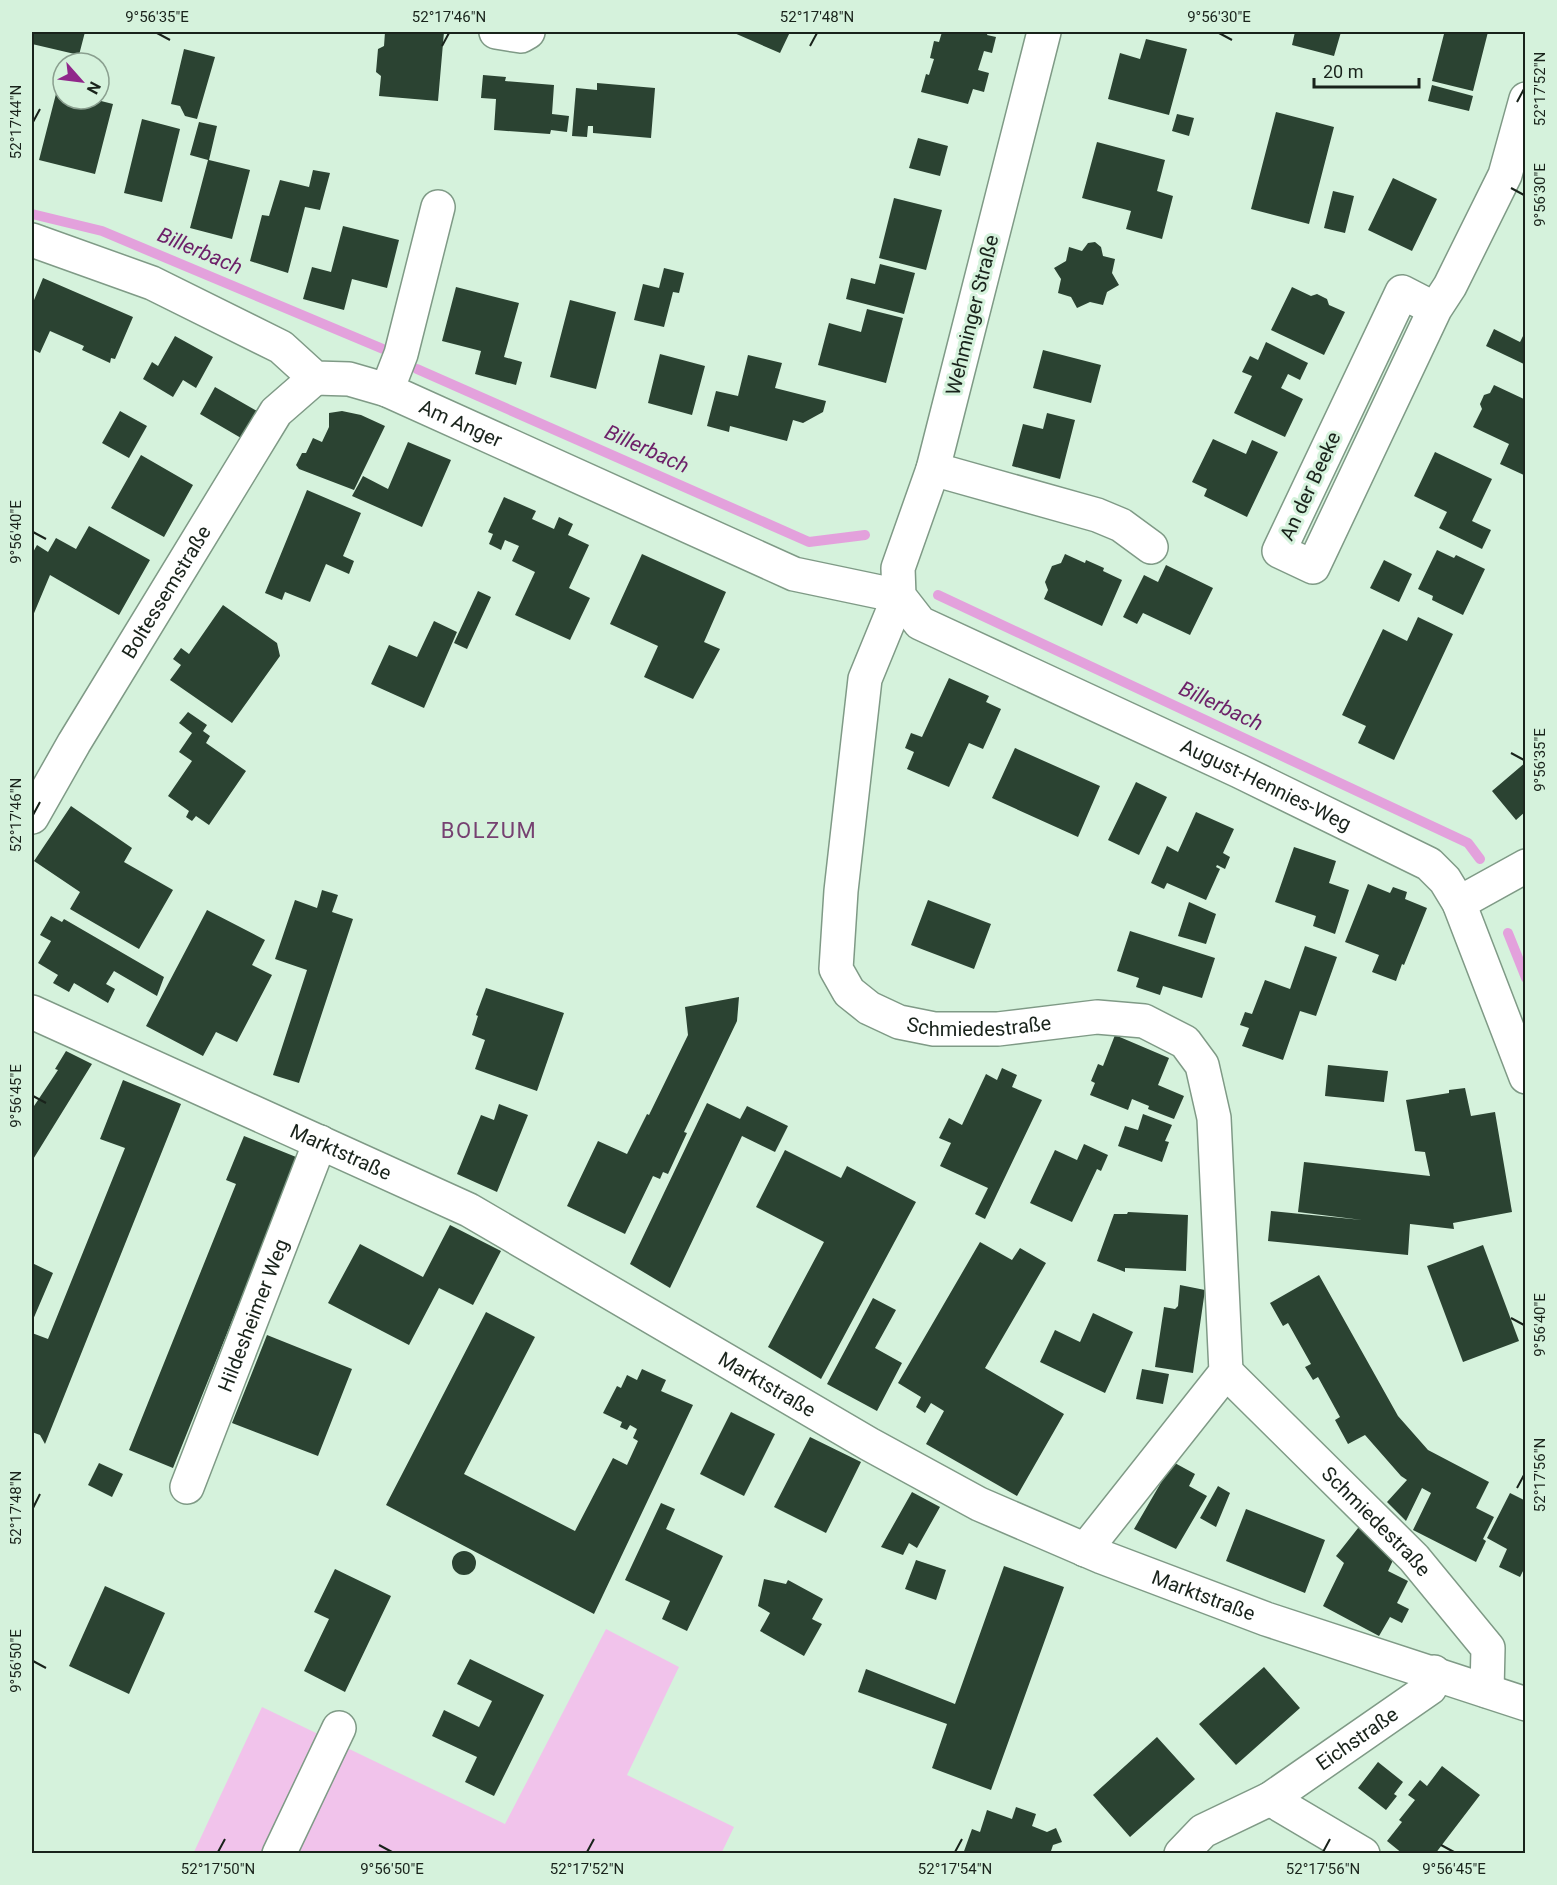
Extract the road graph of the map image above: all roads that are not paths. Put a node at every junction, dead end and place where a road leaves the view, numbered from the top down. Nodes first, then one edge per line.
1 (496, 32) edge
2 (528, 32) edge
3 (1044, 32) edge
4 (1526, 99) edge
5 (438, 207) dead end
6 (32, 240) edge
7 (1435, 309) junction
8 (315, 378) junction
9 (387, 390) junction
10 (933, 469) junction
11 (1151, 547) dead end
12 (900, 596) junction
13 (32, 817) edge
14 (1526, 866) edge
15 (1459, 903) junction
16 (32, 1012) edge
17 (1526, 1077) edge
18 (320, 1142) junction
19 (1226, 1372) junction
20 (187, 1487) dead end
21 (1085, 1550) junction
22 (1434, 1672) junction
23 (1487, 1691) junction
24 (1526, 1704) edge
25 (339, 1728) dead end
26 (1270, 1799) junction
27 (279, 1854) edge
28 (1181, 1854) edge
29 (1363, 1854) edge

1 - 2 street
3 - 10 street, Wehminger Straße
4 - 7 street, An der Beeke
5 - 9 street
6 - 8 street
7 - 7 street, An der Beeke
8 - 9 street, Am Anger
8 - 13 street, Boltessemstraße
9 - 12 street, Am Anger
10 - 11 street
10 - 12 street, Wehminger Straße
12 - 15 street, August-Hennies-Weg
12 - 19 street, Schmiedestraße
14 - 15 street
15 - 17 street, August-Hennies-Weg
16 - 18 street, Marktstraße
18 - 20 street, Hildesheimer Weg
18 - 21 street, Marktstraße
19 - 21 street
19 - 23 street, Schmiedestraße
21 - 22 street, Marktstraße
22 - 23 street, Marktstraße
22 - 26 street, Eichstraße
23 - 24 street, Marktstraße
25 - 27 street
26 - 28 street, Eichstraße
26 - 29 street

